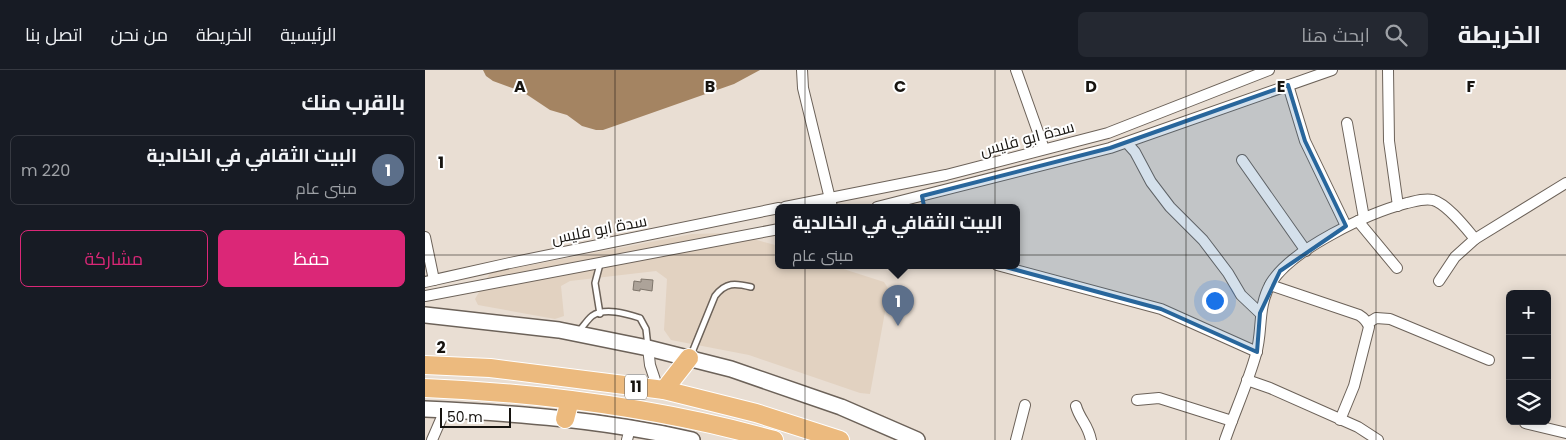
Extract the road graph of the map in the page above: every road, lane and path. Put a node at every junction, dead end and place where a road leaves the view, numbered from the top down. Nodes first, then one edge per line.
1 (802, 70) edge
2 (1016, 70) edge
3 (1269, 70) edge
4 (1331, 70) edge
5 (1388, 70) edge
6 (1288, 86) junction
7 (1347, 123) dead end
8 (1127, 143) junction
9 (1044, 150) junction
10 (1241, 160) dead end
11 (1566, 183) edge
12 (922, 196) junction
13 (831, 203) edge
14 (889, 204) edge
15 (923, 204) edge
16 (1398, 206) junction
17 (775, 209) edge
18 (1361, 219) junction
19 (1346, 226) junction
20 (775, 230) edge
21 (425, 237) edge
22 (1475, 238) junction
23 (1306, 251) junction
24 (600, 264) junction
25 (1397, 268) dead end
26 (1012, 269) edge
27 (429, 281) edge
28 (1439, 281) dead end
29 (1270, 284) junction
30 (751, 287) dead end
31 (425, 296) edge
32 (1260, 313) junction
33 (600, 314) junction
34 (425, 315) edge
35 (1367, 323) junction
36 (576, 334) junction
37 (648, 348) junction
38 (1257, 352) junction
39 (689, 358) junction
40 (1489, 360) dead end
41 (425, 365) edge
42 (1247, 380) junction
43 (425, 388) edge
44 (661, 390) junction
45 (570, 400) junction
46 (1137, 400) dead end
47 (1025, 405) dead end
48 (1076, 406) dead end
49 (425, 409) edge
50 (445, 410) junction
51 (565, 419) junction
52 (1340, 420) junction
53 (1232, 421) junction
54 (1533, 425) edge
55 (1566, 433) edge
56 (628, 434) edge
57 (432, 440) edge
58 (692, 440) edge
59 (774, 440) edge
60 (841, 440) edge
61 (917, 440) edge
62 (1016, 440) edge
63 (1091, 440) edge
64 (1225, 440) edge
65 (1378, 440) edge

1 - 13 street
2 - 9 street
3 - 9 street, سدة ابو فليس
4 - 6 street, سدة ابو فليس
5 - 16 street
6 - 8 street, سدة ابو فليس
6 - 19 street
7 - 18 street
8 - 12 street, سدة ابو فليس
8 - 32 street
9 - 13 street, سدة ابو فليس
10 - 23 street
11 - 22 street
12 - 14 street, سدة ابو فليس
12 - 15 street
16 - 18 street
16 - 22 street
17 - 27 street, سدة ابو فليس
18 - 19 street
18 - 25 street
19 - 23 street
20 - 24 street, سدة ابو فليس
21 - 27 street
22 - 28 street
23 - 29 street
24 - 31 street, سدة ابو فليس
24 - 33 lane
26 - 38 street
29 - 32 street
29 - 35 street
30 - 39 lane
32 - 38 street
33 - 36 lane
33 - 37 lane
34 - 36 main road
35 - 40 street
35 - 52 street
36 - 37 main road
37 - 39 main road
37 - 44 street
38 - 42 street
39 - 44 highway
39 - 61 main road
41 - 44 highway, 11
42 - 52 street
42 - 53 street
43 - 45 highway, 11
44 - 60 highway, 11
45 - 51 highway
45 - 59 highway, 11
46 - 53 street
47 - 62 street
48 - 63 street
49 - 50 main road
50 - 51 main road
50 - 57 street
51 - 56 main road
52 - 65 street
53 - 64 street
54 - 55 street
56 - 58 main road

